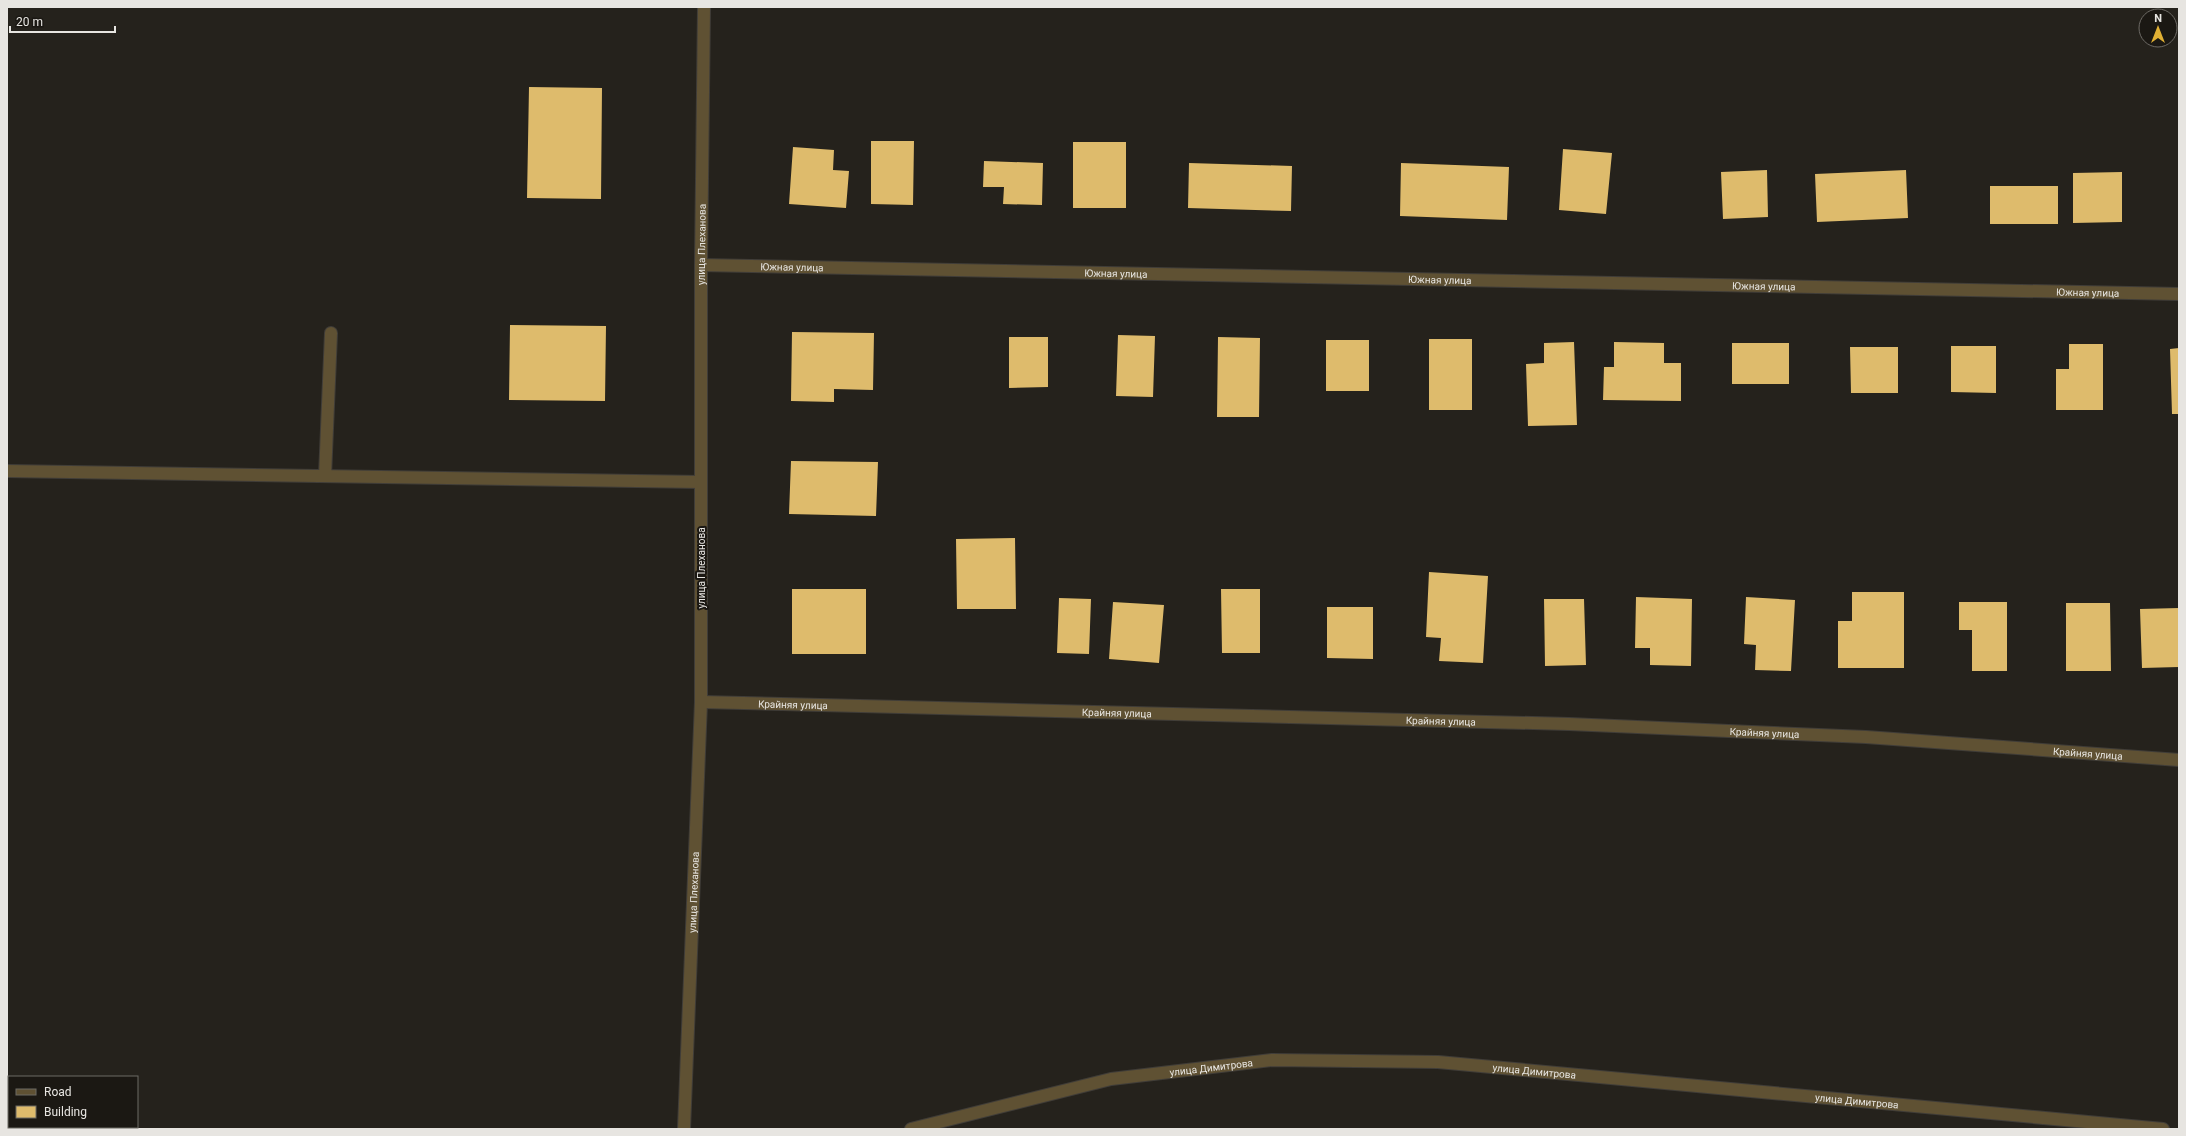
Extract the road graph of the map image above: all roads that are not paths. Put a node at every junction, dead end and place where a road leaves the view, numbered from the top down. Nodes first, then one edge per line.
1 (704, 7) edge
2 (700, 265) junction
3 (2179, 294) edge
4 (331, 333) dead end
5 (7, 471) edge
6 (324, 476) junction
7 (701, 482) junction
8 (701, 702) junction
9 (2179, 760) edge
10 (684, 1129) edge
11 (911, 1129) edge
12 (2163, 1129) edge

1 - 2 street, улица Плеханова
2 - 3 street, Южная улица
2 - 7 street, улица Плеханова
4 - 6 street
5 - 6 street
6 - 7 street
7 - 8 street, улица Плеханова
8 - 9 street, Крайняя улица
8 - 10 street, улица Плеханова
11 - 12 street, улица Димитрова

